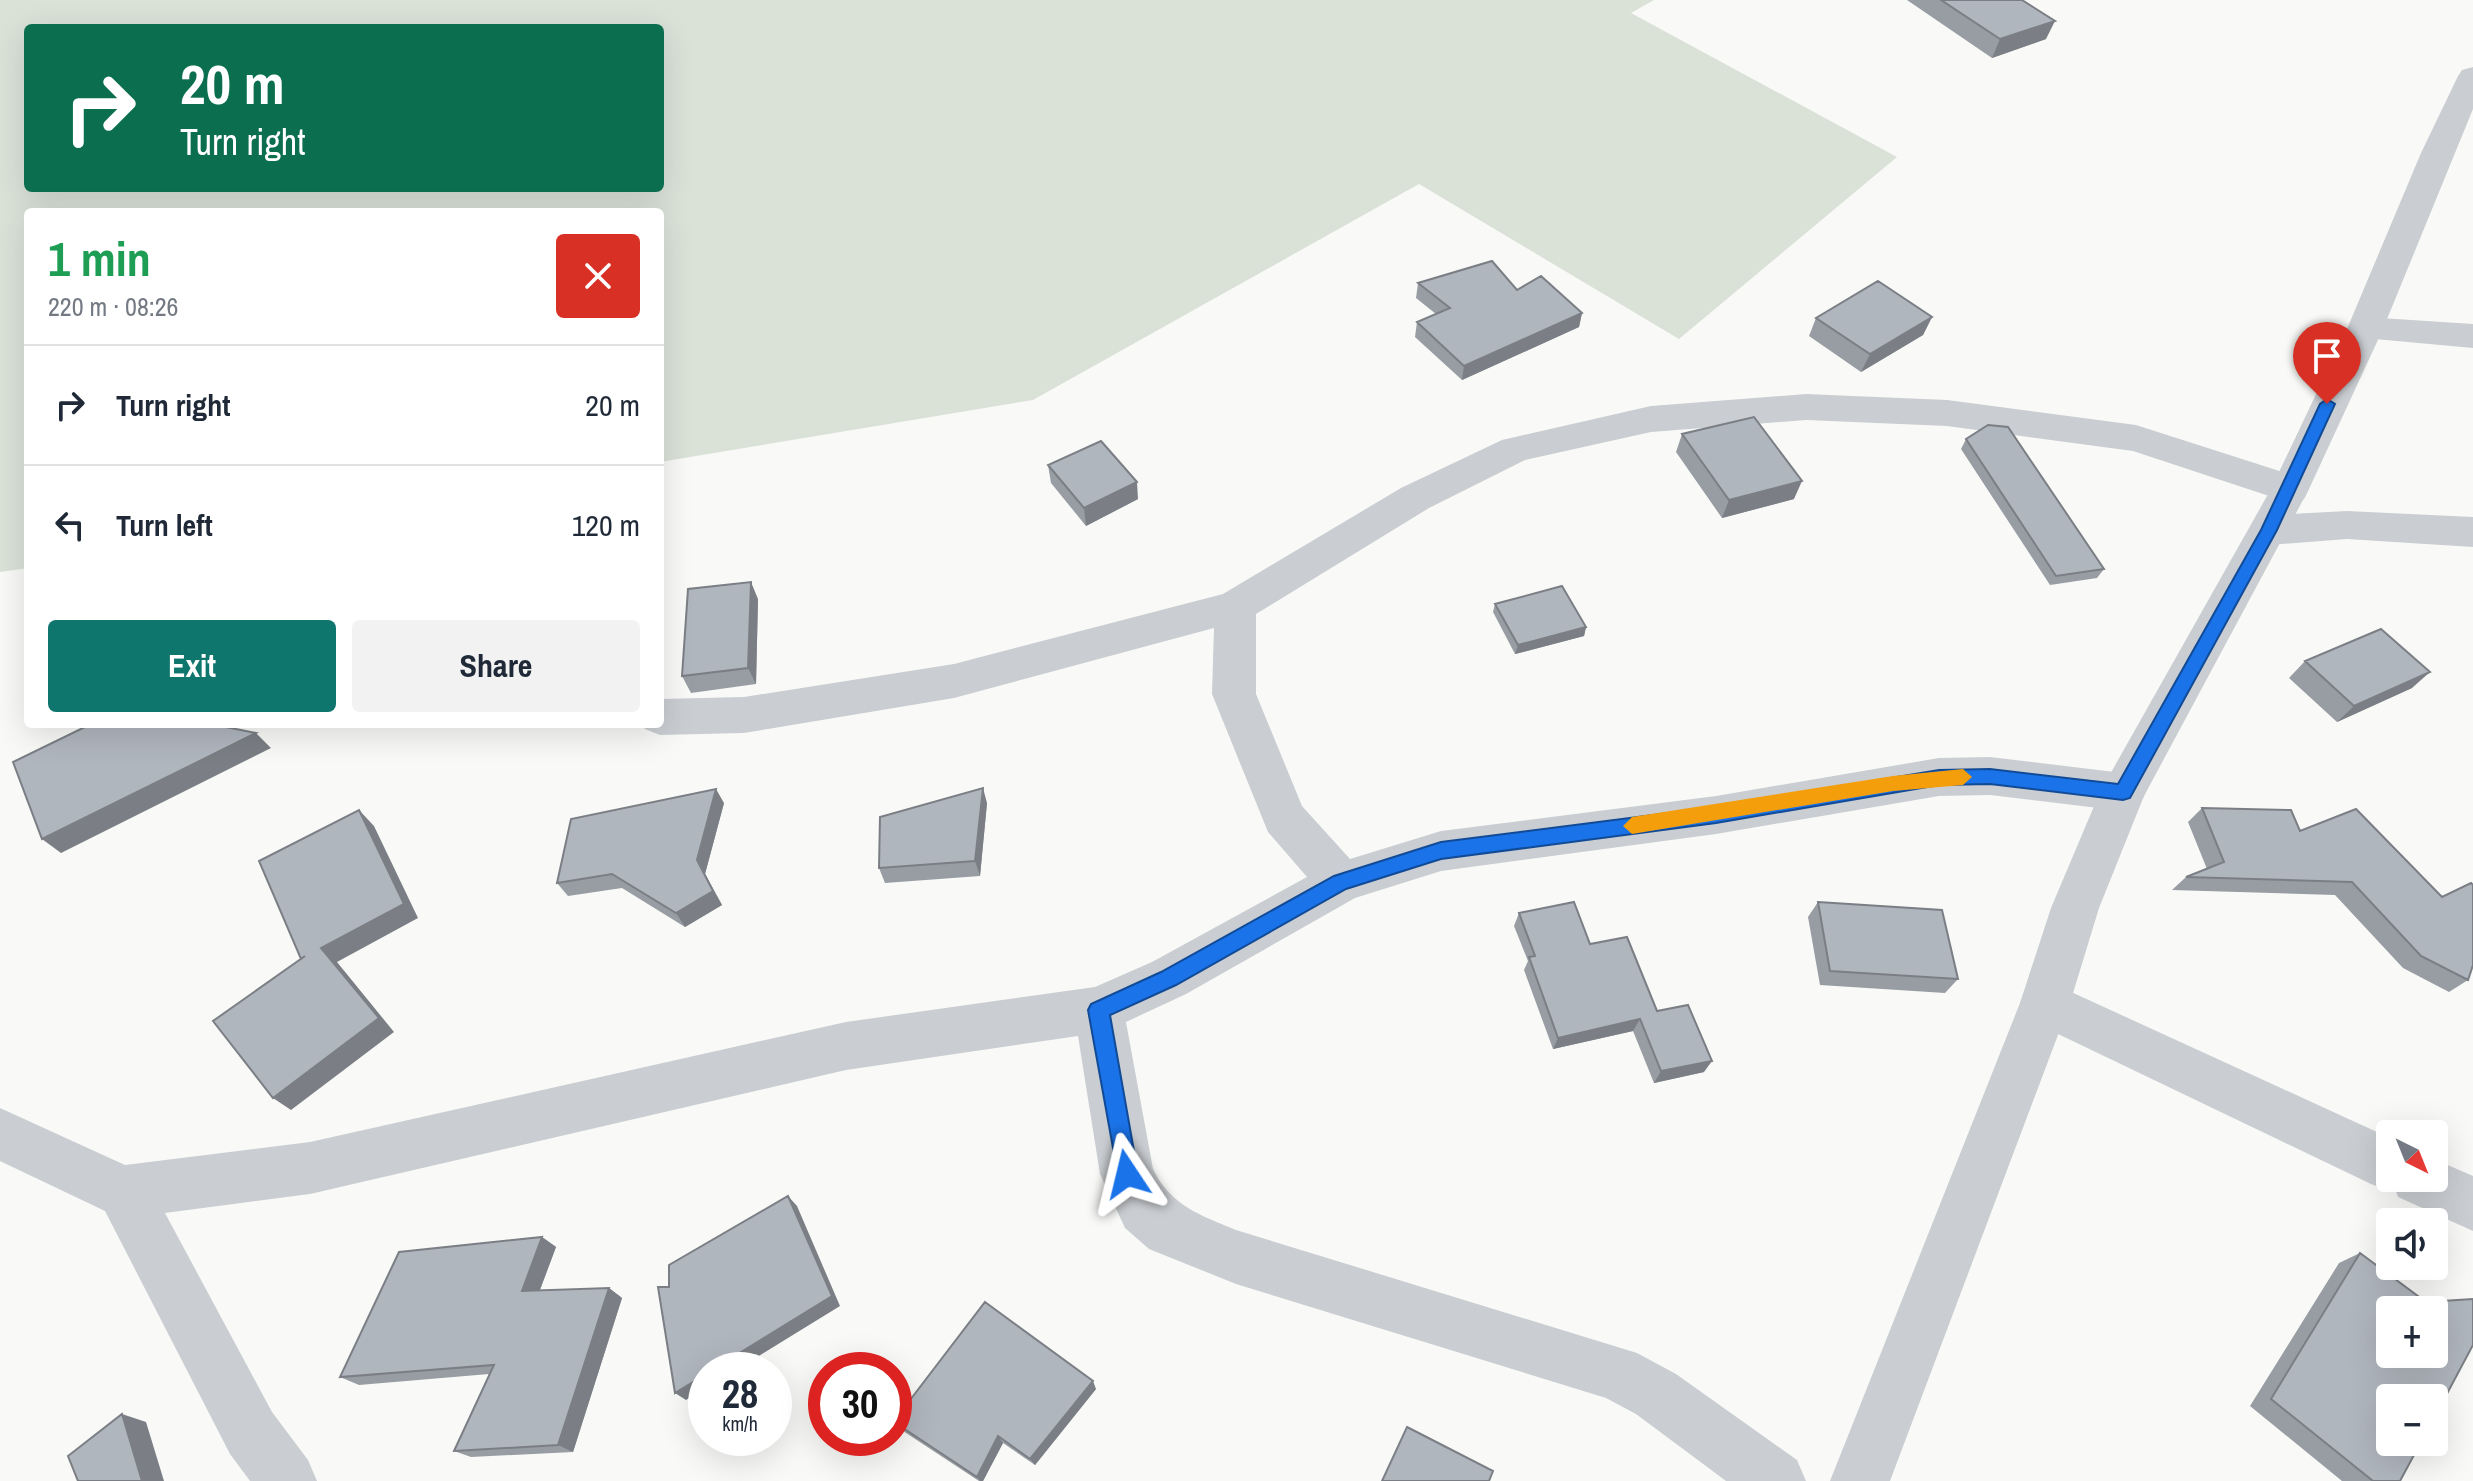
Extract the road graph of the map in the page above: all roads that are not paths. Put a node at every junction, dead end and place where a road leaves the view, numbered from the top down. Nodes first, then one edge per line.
1 (2473, 76) edge
2 (2365, 329) junction
3 (2473, 336) edge
4 (2290, 489) junction
5 (2269, 530) junction
6 (2473, 532) edge
7 (1235, 607) junction
8 (664, 717) edge
9 (2123, 792) junction
10 (1341, 882) junction
11 (2045, 1003) junction
12 (1099, 1010) junction
13 (0, 1134) edge
14 (2376, 1158) edge
15 (124, 1192) junction
16 (2447, 1192) edge
17 (2473, 1204) edge
18 (287, 1481) edge
19 (1776, 1481) edge
20 (1860, 1481) edge

1 - 2 street
2 - 3 street
2 - 4 street
4 - 5 street
4 - 7 street
5 - 6 street
5 - 9 street
7 - 8 street
7 - 10 street
9 - 10 street
9 - 11 street
10 - 12 street
11 - 14 street
11 - 20 street
12 - 15 street
12 - 19 street
13 - 15 street
15 - 18 street
16 - 17 street

